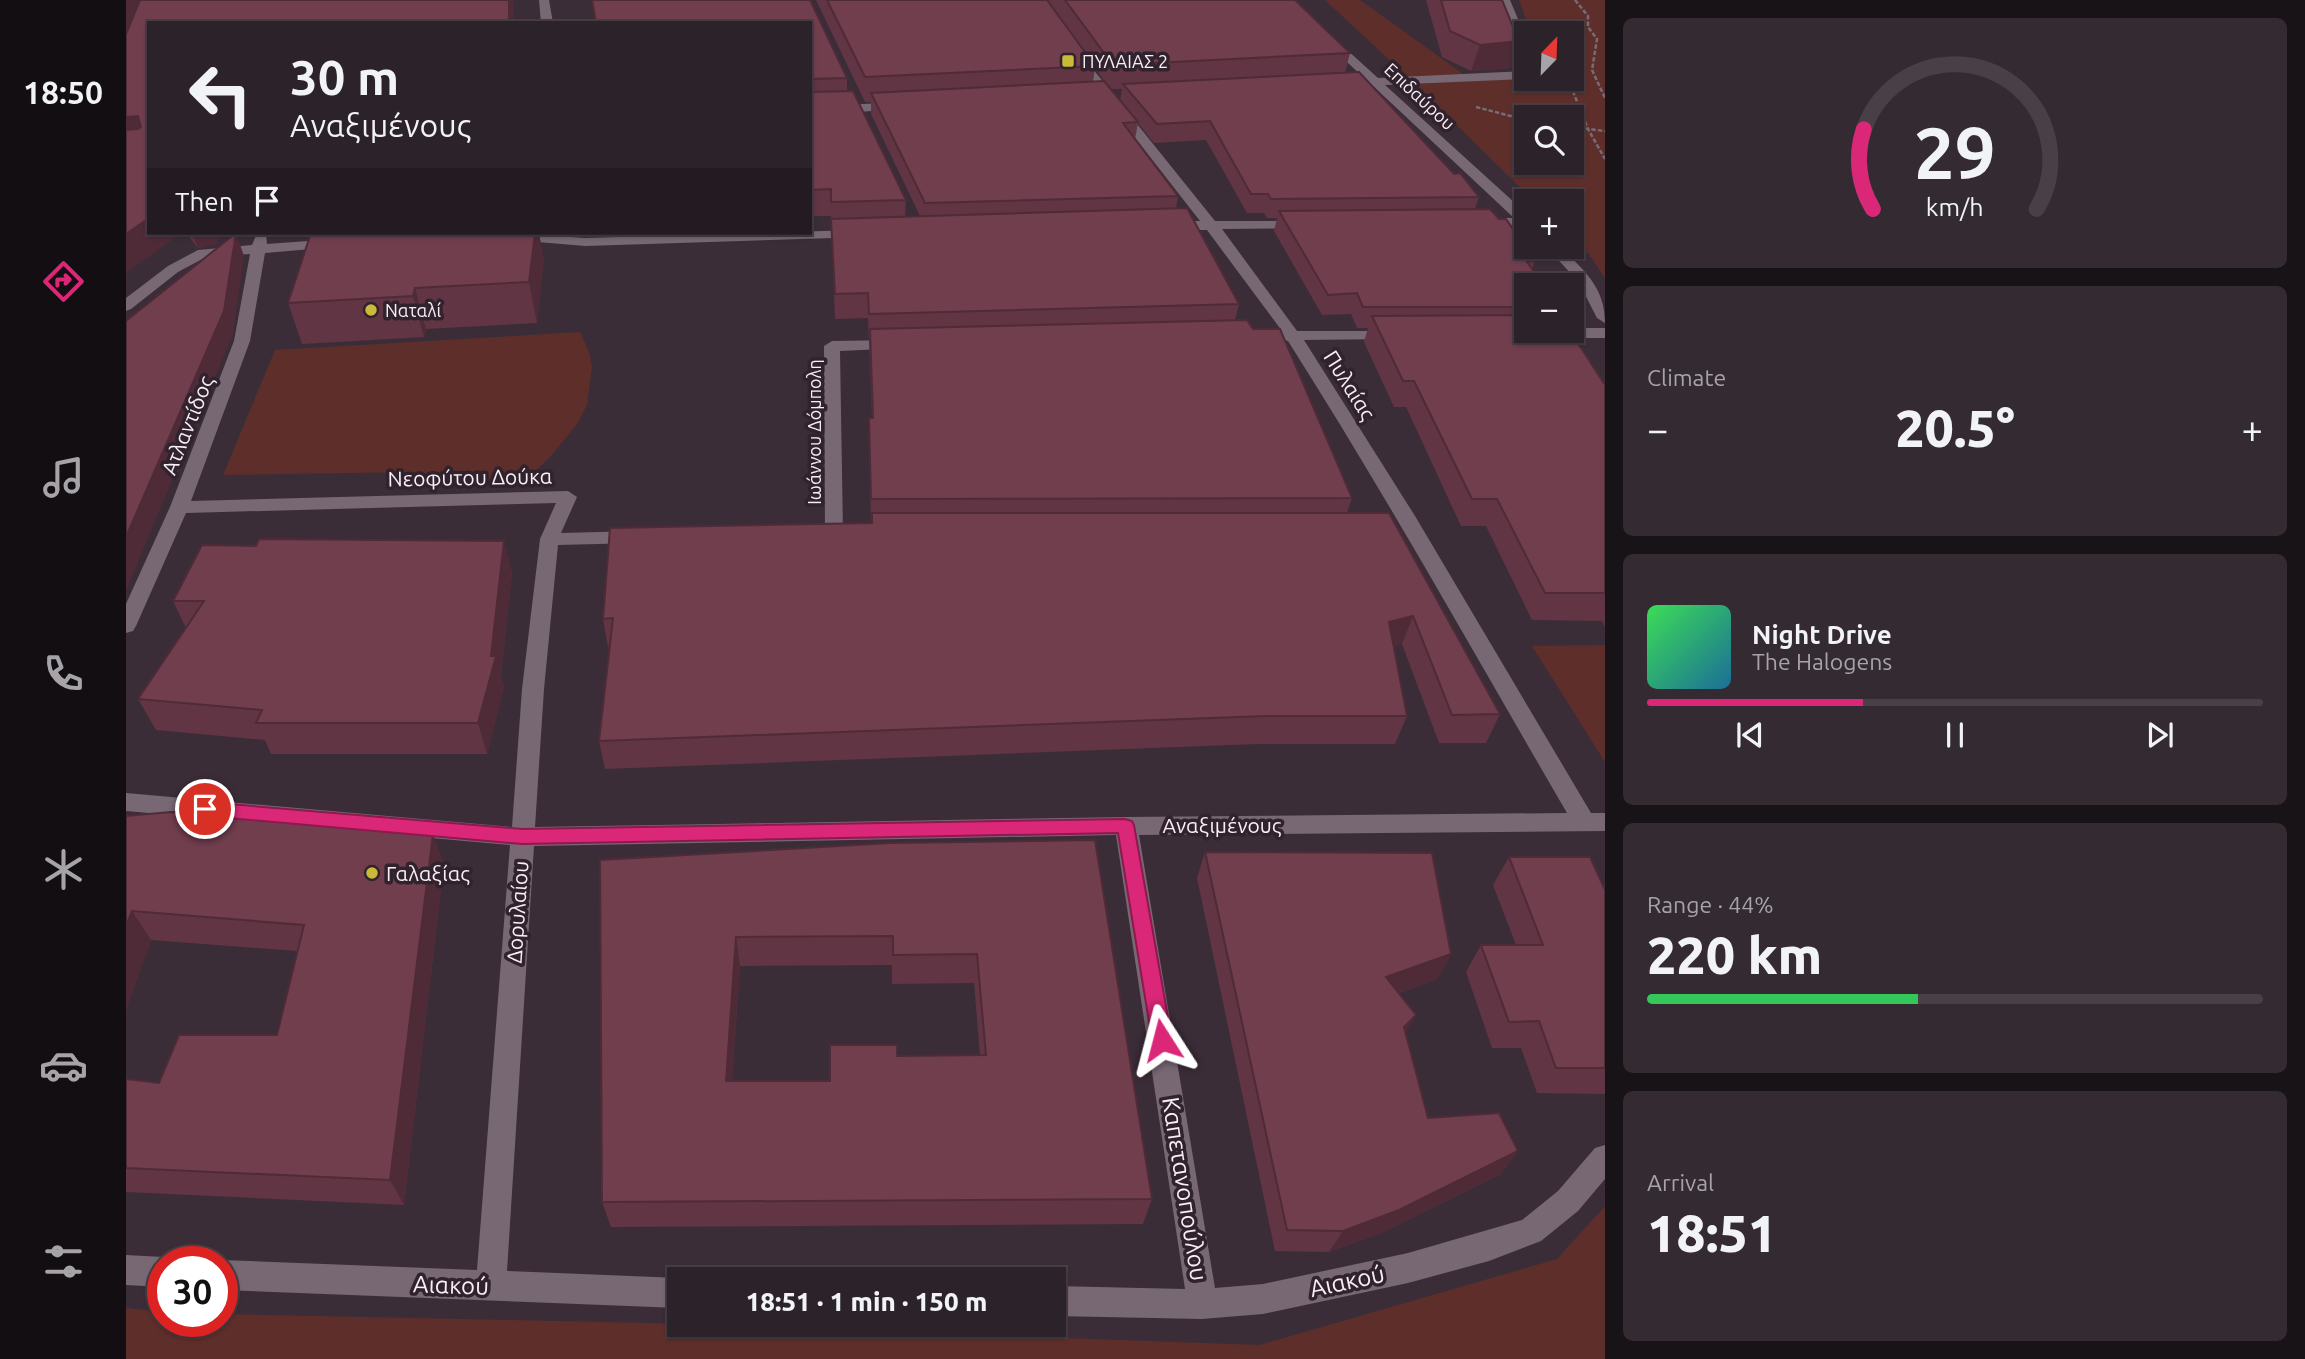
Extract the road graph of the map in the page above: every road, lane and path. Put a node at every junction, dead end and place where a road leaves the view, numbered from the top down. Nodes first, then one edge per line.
1 (544, 0) edge
2 (1286, 0) edge
3 (1505, 0) edge
4 (1575, 0) edge
5 (547, 21) edge
6 (1514, 23) edge
7 (1067, 42) edge
8 (1514, 75) edge
9 (1376, 81) junction
10 (1321, 84) edge
11 (1573, 91) edge
12 (1605, 98) edge
13 (855, 102) junction
14 (912, 105) edge
15 (1473, 106) dead end
16 (812, 111) edge
17 (1514, 117) edge
18 (866, 126) edge
19 (1584, 128) edge
20 (1588, 129) junction
21 (1605, 131) edge
22 (1605, 159) edge
23 (1514, 211) edge
24 (1514, 222) edge
25 (1321, 223) edge
26 (1458, 223) edge
27 (1209, 225) junction
28 (1154, 226) edge
29 (877, 234) edge
30 (502, 236) edge
31 (564, 237) edge
32 (260, 240) edge
33 (351, 242) edge
34 (1565, 259) edge
35 (126, 306) edge
36 (1605, 318) edge
37 (1584, 333) edge
38 (1605, 333) edge
39 (1403, 334) edge
40 (1292, 335) junction
41 (1264, 336) edge
42 (916, 344) edge
43 (179, 507) junction
44 (834, 533) edge
45 (658, 537) edge
46 (549, 539) junction
47 (126, 626) edge
48 (126, 802) edge
49 (1595, 822) edge
50 (1125, 825) junction
51 (522, 836) junction
52 (1605, 1158) edge
53 (126, 1270) edge
54 (147, 1271) edge
55 (238, 1276) edge
56 (491, 1287) junction
57 (667, 1293) edge
58 (1066, 1301) edge
59 (1202, 1304) junction

1 - 5 street
2 - 9 street, Επιδαύρου
3 - 6 street
4 - 12 path
7 - 27 street, Πυλαίας
8 - 9 street
9 - 10 street
9 - 23 street, Επιδαύρου
11 - 20 path
13 - 14 street
13 - 16 street
13 - 18 street
15 - 17 path
19 - 20 path
20 - 21 path
20 - 22 path
24 - 26 street
25 - 27 street
27 - 28 street
27 - 40 street, Πυλαίας
29 - 31 street
30 - 31 street
32 - 33 street
32 - 35 street
32 - 43 street, Ατλαντίδος
34 - 36 street
37 - 38 street
39 - 40 street
40 - 41 street
40 - 49 street, Πυλαίας
42 - 44 street, Ιωάννου Δόμπολη
43 - 46 street, Νεοφύτου Δούκα
43 - 47 street, Ατλαντίδος
45 - 46 street
46 - 51 street, Δορυλαίου
48 - 51 street, Αναξιμένους
49 - 50 street, Αναξιμένους
50 - 51 street, Αναξιμένους
50 - 59 street, Καπετανοπούλου
51 - 56 street, Δορυλαίου
52 - 59 street, Αιακού
53 - 54 street
55 - 56 street, Αιακού
56 - 57 street, Αιακού
58 - 59 street, Αιακού

